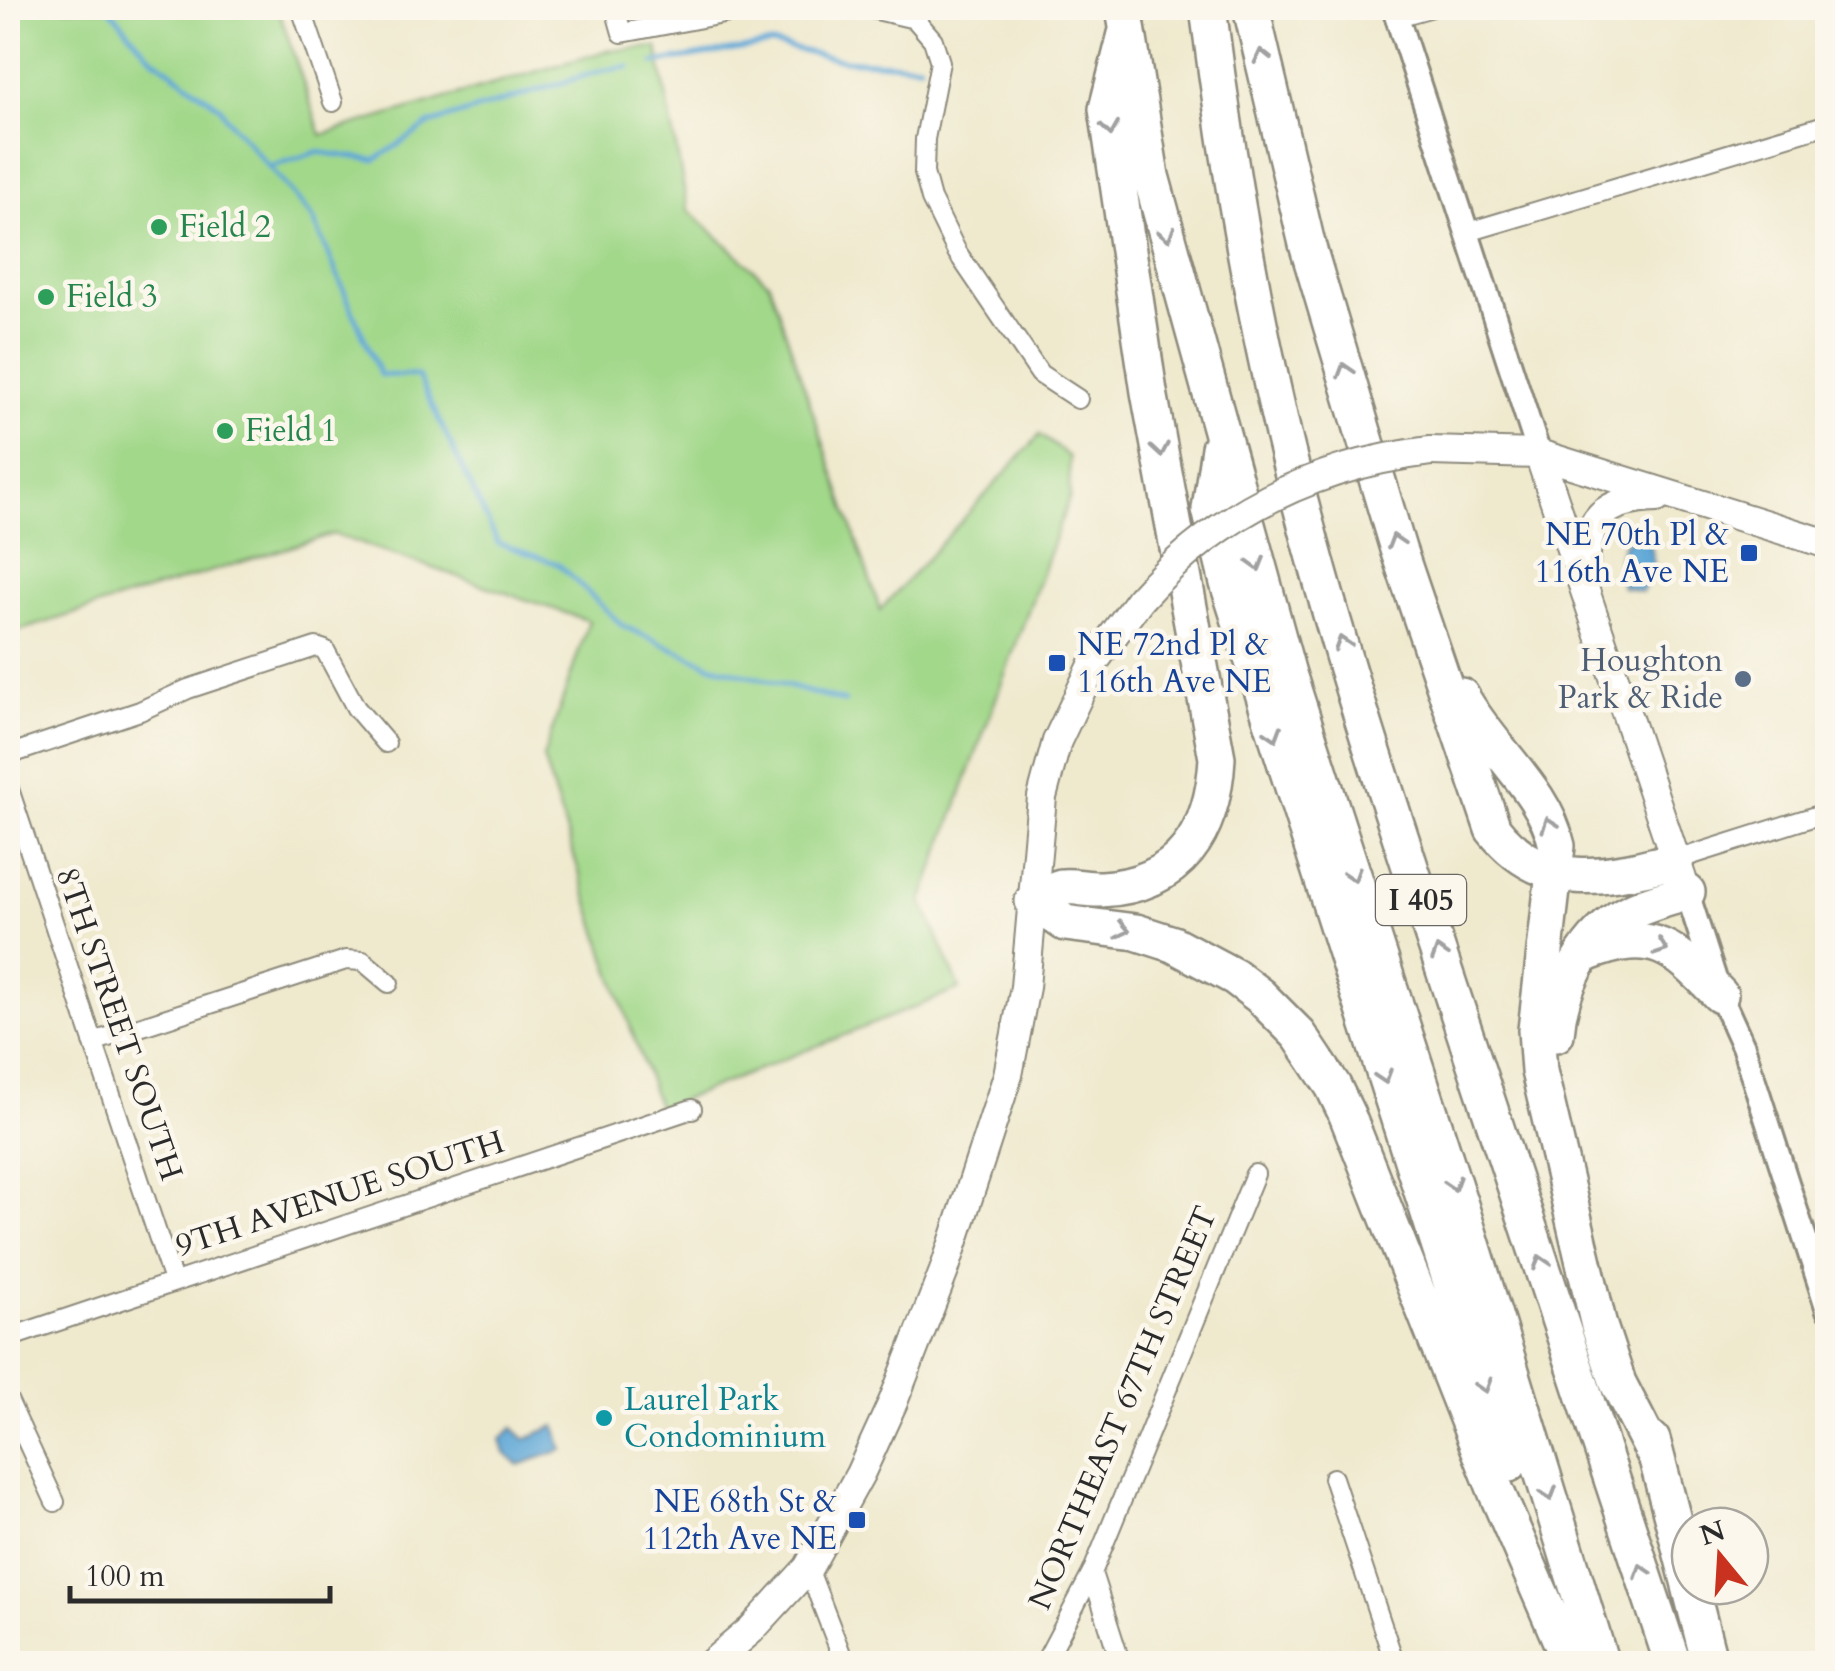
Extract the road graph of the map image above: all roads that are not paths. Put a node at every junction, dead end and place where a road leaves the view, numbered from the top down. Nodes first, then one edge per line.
1 (301, 8) edge
2 (615, 8) edge
3 (754, 8) edge
4 (868, 8) edge
5 (1208, 8) edge
6 (1251, 8) edge
7 (1429, 8) edge
8 (1396, 12) edge
9 (1125, 21) edge
10 (332, 102) dead end
11 (1828, 124) edge
12 (1468, 232) junction
13 (1078, 398) dead end
14 (1221, 437) junction
15 (1539, 454) junction
16 (1669, 498) junction
17 (1828, 544) edge
18 (1584, 588) junction
19 (1420, 617) junction
20 (386, 743) dead end
21 (8, 755) edge
22 (8, 786) edge
23 (1828, 812) edge
24 (1554, 873) junction
25 (1681, 876) junction
26 (1033, 901) junction
27 (1588, 953) junction
28 (388, 983) dead end
29 (1720, 995) junction
30 (93, 1042) junction
31 (692, 1108) dead end
32 (1255, 1174) dead end
33 (173, 1282) junction
34 (1828, 1310) edge
35 (8, 1338) edge
36 (8, 1400) edge
37 (1657, 1459) junction
38 (1333, 1478) dead end
39 (55, 1502) dead end
40 (1670, 1509) edge
41 (808, 1568) junction
42 (1092, 1573) junction
43 (1695, 1606) edge
44 (711, 1664) edge
45 (845, 1664) edge
46 (1044, 1664) edge
47 (1122, 1664) edge
48 (1395, 1664) edge
49 (1572, 1664) edge
50 (1601, 1664) edge
51 (1673, 1664) edge
52 (1710, 1664) edge

1 - 10 street
2 - 3 street
4 - 13 street
51 -> 5 highway, I 405
19 -> 6 highway
7 - 8 street
8 - 12 street
9 -> 14 highway, I 405
9 -> 26 highway
11 - 12 street
12 - 15 street
14 -> 49 highway
14 -> 50 highway, I 405
15 - 16 main road
15 - 18 main road
15 - 26 main road, bridge
16 - 17 main road
16 - 18 main road
18 - 25 main road
24 -> 19 highway
19 - 24 highway
20 - 21 street
22 - 30 street, 8TH STREET SOUTH
23 - 25 street
24 - 25 highway
24 - 37 highway
25 - 27 highway
25 - 29 street
26 - 41 main road
26 -> 49 highway
27 -> 29 highway
27 - 37 highway
28 - 30 street
29 - 34 street
30 - 33 street, 8TH STREET SOUTH
31 - 33 street, 9TH AVENUE SOUTH
32 - 42 street, NORTHEAST 67TH STREET
33 - 35 street, 9TH AVENUE SOUTH
36 - 39 street
37 - 40 highway
38 - 48 street
41 - 44 main road
41 - 45 street
42 - 46 street, NORTHEAST 67TH STREET
42 - 47 street
43 - 52 highway

